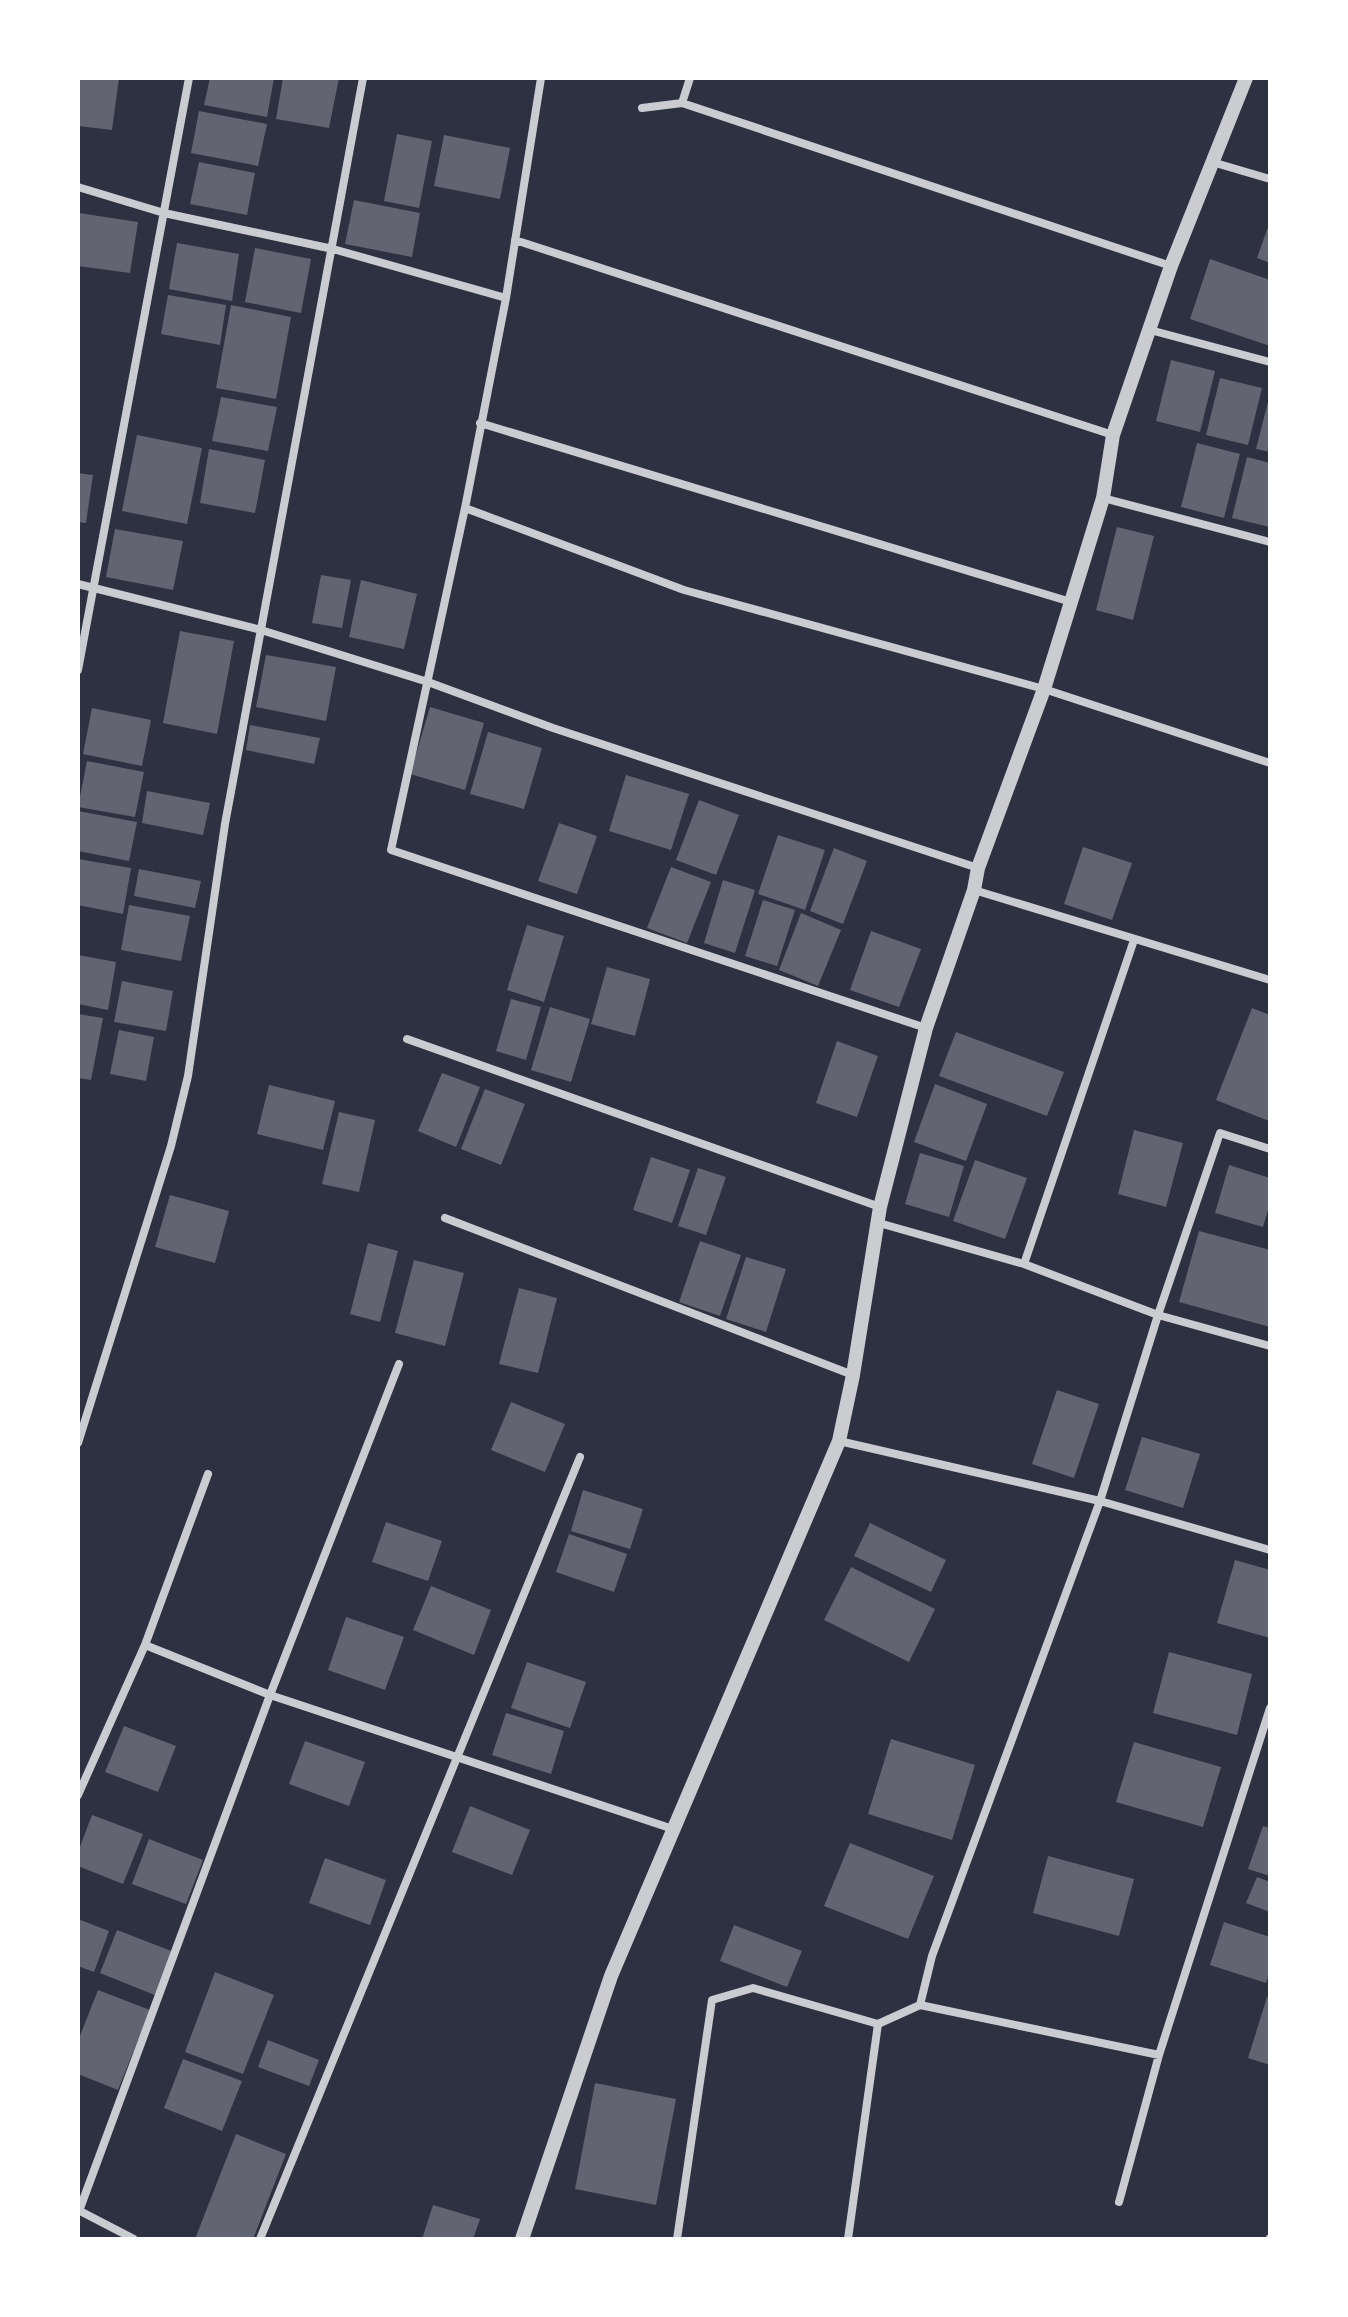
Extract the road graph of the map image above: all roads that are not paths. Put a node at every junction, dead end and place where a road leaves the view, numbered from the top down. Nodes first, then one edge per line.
1 (189, 78) edge
2 (363, 78) edge
3 (541, 78) edge
4 (690, 78) edge
5 (1246, 78) edge
6 (682, 103) junction
7 (642, 108) dead end
8 (1212, 162) junction
9 (1270, 179) edge
10 (78, 187) edge
11 (164, 213) junction
12 (515, 240) junction
13 (333, 249) junction
14 (1171, 266) junction
15 (506, 298) junction
16 (1150, 330) junction
17 (1270, 362) edge
18 (480, 423) junction
19 (1113, 435) junction
20 (1103, 498) junction
21 (465, 508) junction
22 (1270, 542) edge
23 (78, 584) edge
24 (94, 588) junction
25 (1071, 602) junction
26 (261, 630) junction
27 (78, 670) edge
28 (428, 682) junction
29 (1044, 689) junction
30 (1270, 763) edge
31 (978, 868) junction
32 (974, 890) junction
33 (1134, 940) junction
34 (1270, 980) edge
35 (926, 1028) junction
36 (407, 1039) dead end
37 (1270, 1149) edge
38 (880, 1207) junction
39 (445, 1218) dead end
40 (879, 1223) junction
41 (1024, 1264) junction
42 (1158, 1315) junction
43 (1270, 1346) edge
44 (399, 1364) dead end
45 (853, 1375) junction
46 (839, 1441) junction
47 (78, 1443) edge
48 (580, 1457) dead end
49 (208, 1474) dead end
50 (1100, 1501) junction
51 (1270, 1550) edge
52 (145, 1645) junction
53 (270, 1695) junction
54 (1270, 1708) edge
55 (456, 1756) junction
56 (78, 1795) edge
57 (673, 1829) junction
58 (920, 2005) junction
59 (878, 2024) junction
60 (1159, 2055) junction
61 (1119, 2202) dead end
62 (79, 2210) edge
63 (132, 2239) edge
64 (260, 2239) edge
65 (522, 2239) edge
66 (677, 2239) edge
67 (848, 2239) edge

1 - 11 street
2 - 13 street
3 - 12 street
4 - 6 street
5 - 8 street
6 - 7 street
6 - 14 street
8 - 9 street
8 - 14 street
10 - 11 street
11 - 13 street
11 - 24 street
12 - 15 street
12 - 19 street
13 - 15 street
13 - 26 street
14 - 16 street
15 - 18 street
16 - 17 street
16 - 19 street
18 - 21 street
18 - 25 street
19 - 20 street
20 - 22 street
20 - 25 street
21 - 28 street
21 - 29 street
23 - 24 street
24 - 26 street
24 - 27 street
25 - 29 street
26 - 28 street
26 - 47 street
28 - 31 street
28 - 35 street
29 - 30 street
29 - 31 street
31 - 32 street
32 - 33 street
32 - 35 street
33 - 34 street
33 - 41 street
35 - 38 street
36 - 38 street
37 - 42 street
38 - 40 street
39 - 45 street
40 - 41 street
40 - 45 street
41 - 42 street
42 - 43 street
42 - 50 street
44 - 53 street
45 - 46 street
46 - 50 street
46 - 57 street
48 - 55 street
49 - 52 street
50 - 51 street
50 - 58 street
52 - 53 street
52 - 56 street
53 - 55 street
53 - 62 street
54 - 60 street
55 - 57 street
55 - 64 street
57 - 65 street
58 - 59 street
58 - 60 street
59 - 66 street
59 - 67 street
60 - 61 street
62 - 63 street

